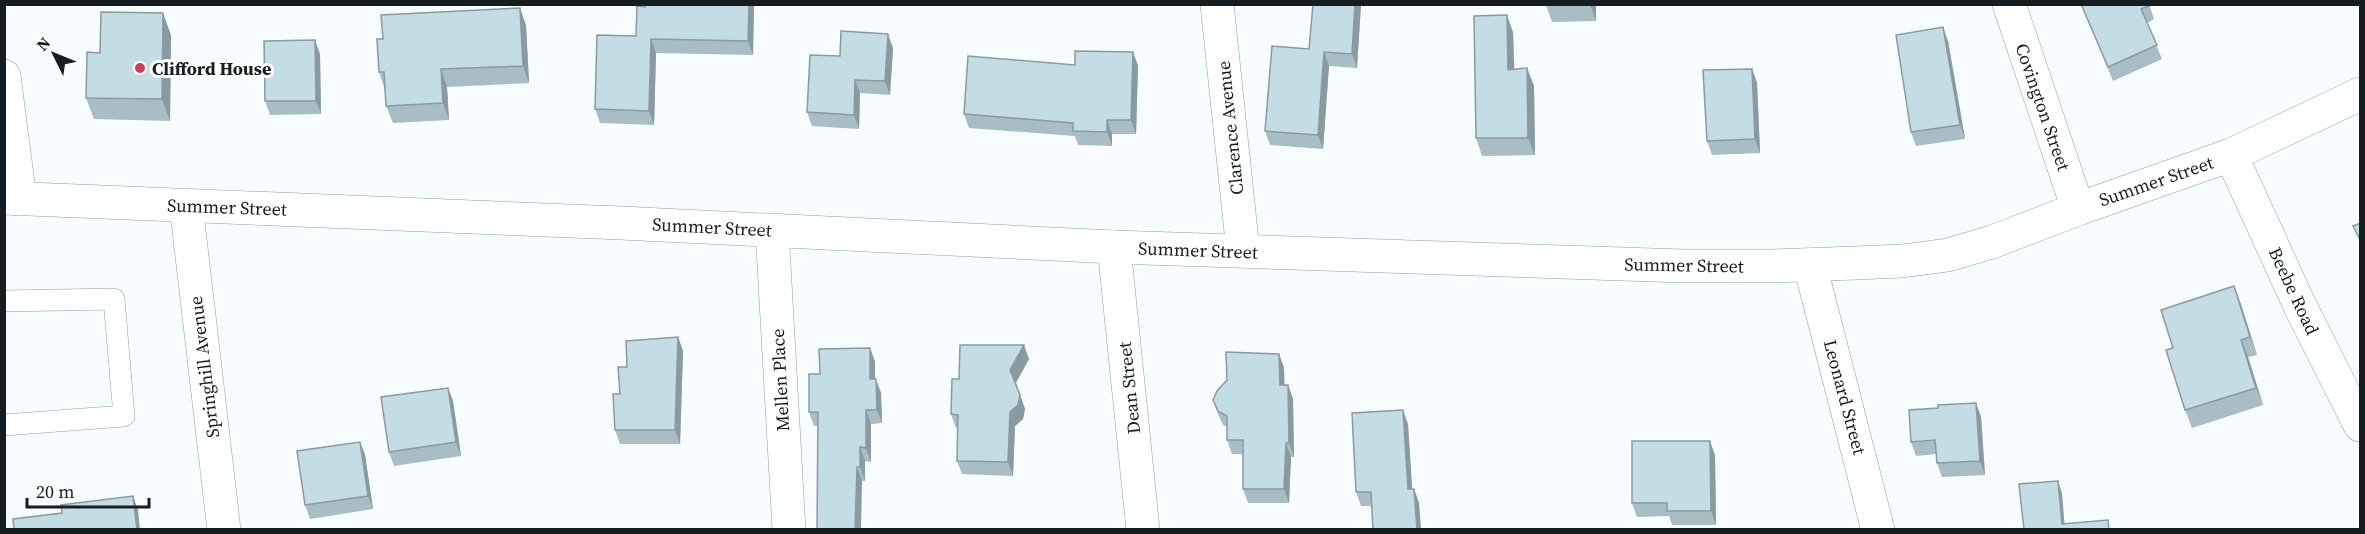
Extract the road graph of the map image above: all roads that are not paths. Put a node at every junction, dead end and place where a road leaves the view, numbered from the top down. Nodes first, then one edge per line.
1 (1217, 4) edge
2 (2008, 4) edge
3 (4, 76) edge
4 (2361, 94) edge
5 (2231, 155) junction
6 (12, 198) edge
7 (186, 205) junction
8 (2078, 208) junction
9 (772, 230) junction
10 (1114, 247) junction
11 (1243, 251) junction
12 (1810, 265) junction
13 (4, 301) edge
14 (4, 425) edge
15 (2361, 425) edge
16 (224, 530) edge
17 (789, 530) edge
18 (1143, 530) edge
19 (1878, 530) edge

1 - 11 main road, Clarence Avenue
2 - 8 main road, Covington Street
3 - 6 main road
4 - 5 main road, Summer Street
5 - 8 main road, Summer Street
5 - 15 main road, Beebe Road
6 - 7 main road, Summer Street
7 - 9 main road, Summer Street
7 - 16 main road, Springhill Avenue
8 - 12 main road, Summer Street
9 - 10 main road, Summer Street
9 - 17 main road, Mellen Place
10 - 11 main road, Summer Street
10 - 18 main road, Dean Street
11 - 12 main road, Summer Street
12 - 19 main road, Leonard Street
13 - 14 lane

